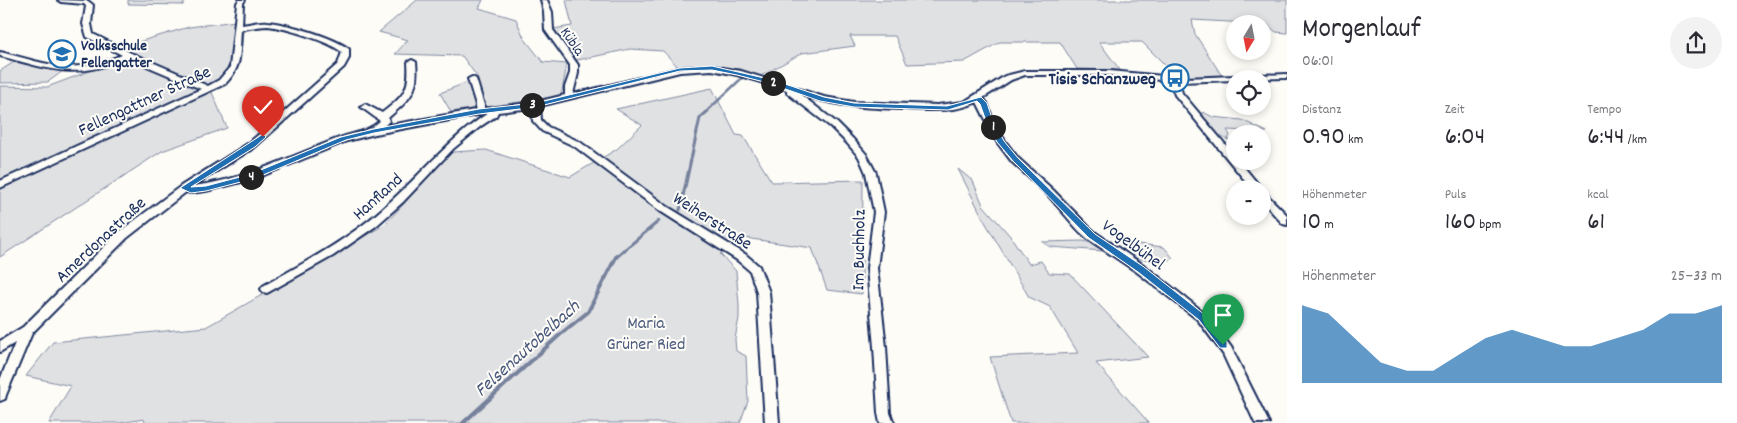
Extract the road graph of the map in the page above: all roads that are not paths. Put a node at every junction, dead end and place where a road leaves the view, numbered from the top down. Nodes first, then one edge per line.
1 (61, 0) edge
2 (242, 0) edge
3 (544, 0) edge
4 (238, 28) junction
5 (0, 54) edge
6 (128, 56) junction
7 (412, 62) dead end
8 (1287, 76) edge
9 (472, 79) dead end
10 (1174, 80) junction
11 (783, 86) junction
12 (209, 89) junction
13 (568, 95) junction
14 (978, 98) junction
15 (536, 105) junction
16 (365, 106) dead end
17 (494, 110) junction
18 (479, 112) junction
19 (383, 118) junction
20 (374, 131) junction
21 (1250, 180) edge
22 (0, 185) edge
23 (184, 188) junction
24 (1271, 204) edge
25 (1287, 221) edge
26 (267, 289) dead end
27 (28, 330) junction
28 (0, 347) edge
29 (0, 395) edge
30 (772, 423) edge
31 (887, 423) edge
32 (1262, 423) edge

1 - 6 street
2 - 4 street, Fellengattner Straße
3 - 13 street, Kübla
4 - 12 street, Fellengattner Straße
4 - 23 street, Amerdonastraße
5 - 6 street
6 - 12 street
7 - 19 street
8 - 10 street
9 - 18 street
10 - 14 street
10 - 21 street
11 - 13 street
11 - 14 street
11 - 31 street, Im Buchholz
12 - 22 street, Fellengattner Straße
13 - 15 street
14 - 32 street, Vogelbühel
15 - 17 street
15 - 30 street, Weiherstraße
16 - 19 street
17 - 18 street
17 - 26 street, Hanfland
18 - 20 street
19 - 20 street
20 - 23 street
23 - 27 street, Amerdonastraße
24 - 25 street
27 - 28 street
27 - 29 street, Amerdonastraße

